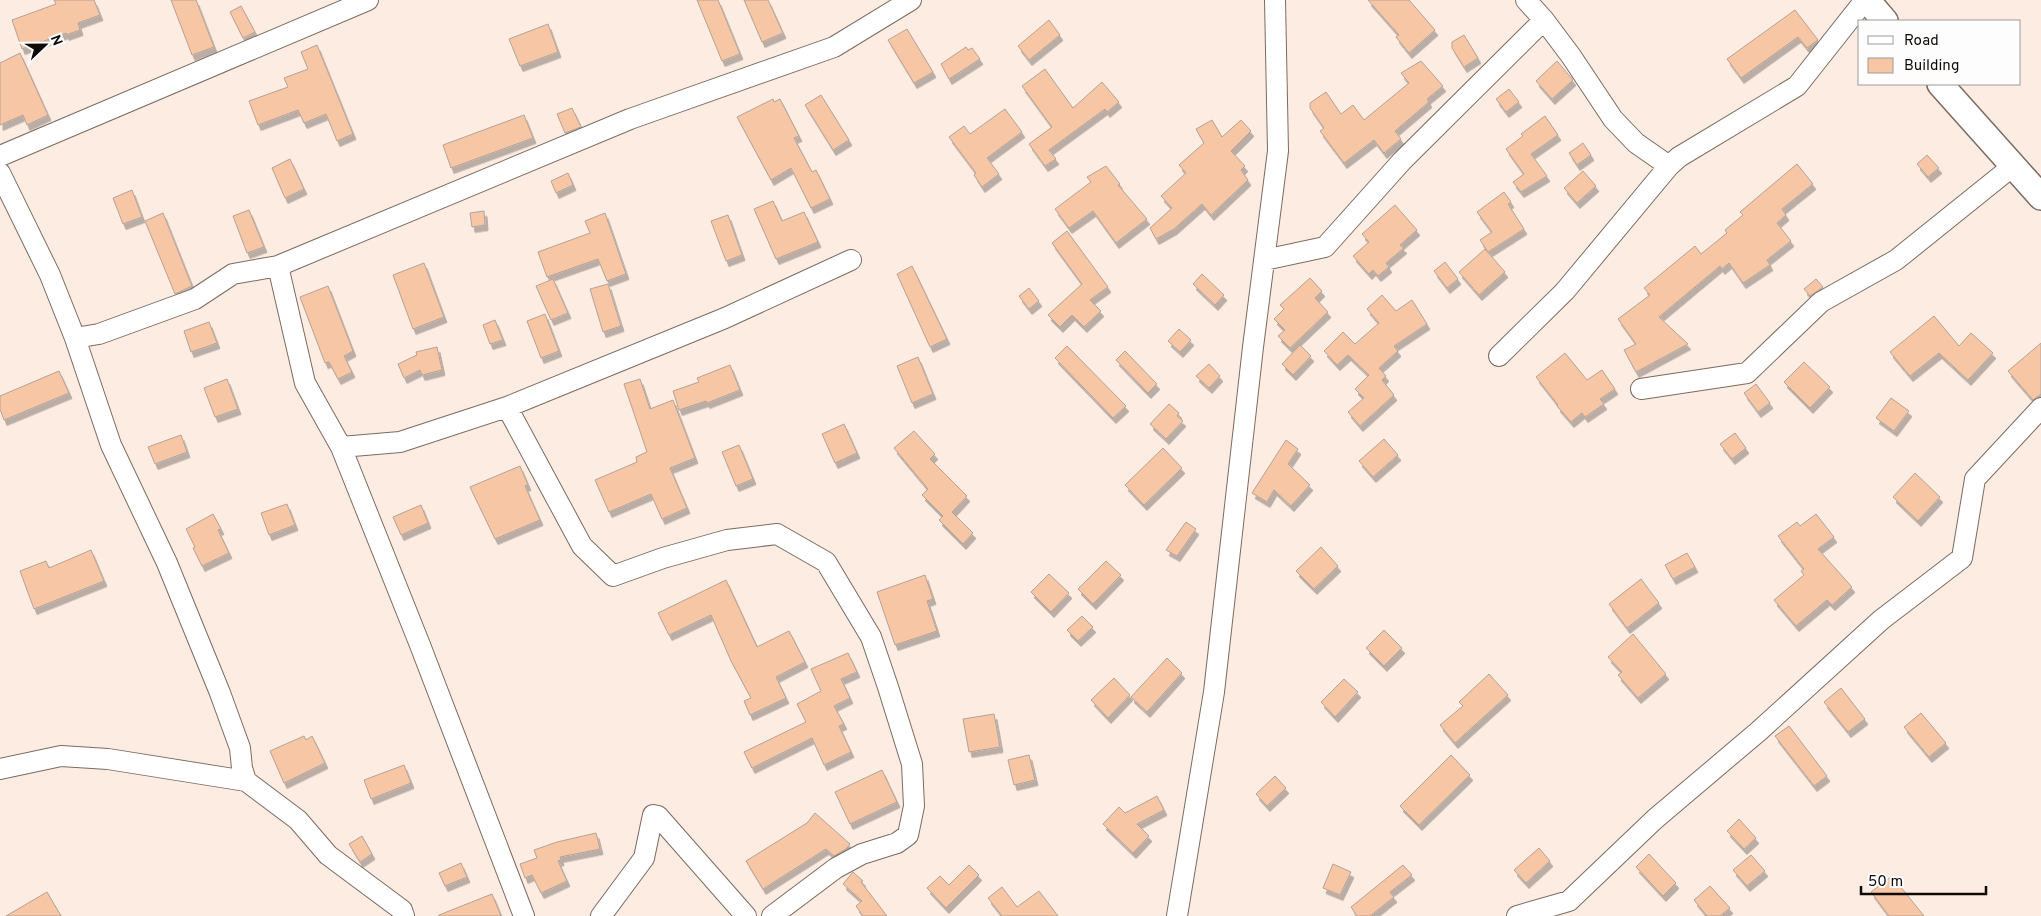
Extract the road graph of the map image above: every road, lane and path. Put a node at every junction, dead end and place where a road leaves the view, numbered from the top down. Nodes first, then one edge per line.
1 (368, 0) edge
2 (911, 0) edge
3 (1276, 0) edge
4 (1526, 0) edge
5 (1866, 0) edge
6 (1544, 20) junction
7 (1884, 20) edge
8 (1941, 85) edge
9 (0, 156) edge
10 (1668, 166) junction
11 (2013, 166) junction
12 (0, 172) edge
13 (2041, 197) edge
14 (851, 260) dead end
15 (1264, 260) junction
16 (278, 266) junction
17 (75, 338) junction
18 (1499, 356) dead end
19 (1640, 390) dead end
20 (507, 406) junction
21 (2041, 408) edge
22 (341, 448) junction
23 (0, 769) edge
24 (246, 781) junction
25 (404, 916) edge
26 (524, 916) edge
27 (601, 916) edge
28 (746, 916) edge
29 (772, 916) edge
30 (1177, 916) edge
31 (1517, 916) edge

1 - 9 street
2 - 16 street
3 - 15 street
4 - 6 street
5 - 7 street
5 - 10 street
6 - 10 street
6 - 15 street
8 - 11 street
10 - 18 street
11 - 13 street
11 - 19 street
12 - 17 street
14 - 20 street
15 - 30 street
16 - 17 street
16 - 22 street
17 - 24 street
20 - 22 street
20 - 29 street
21 - 31 street
22 - 26 street
23 - 24 street
24 - 25 street
27 - 28 street

